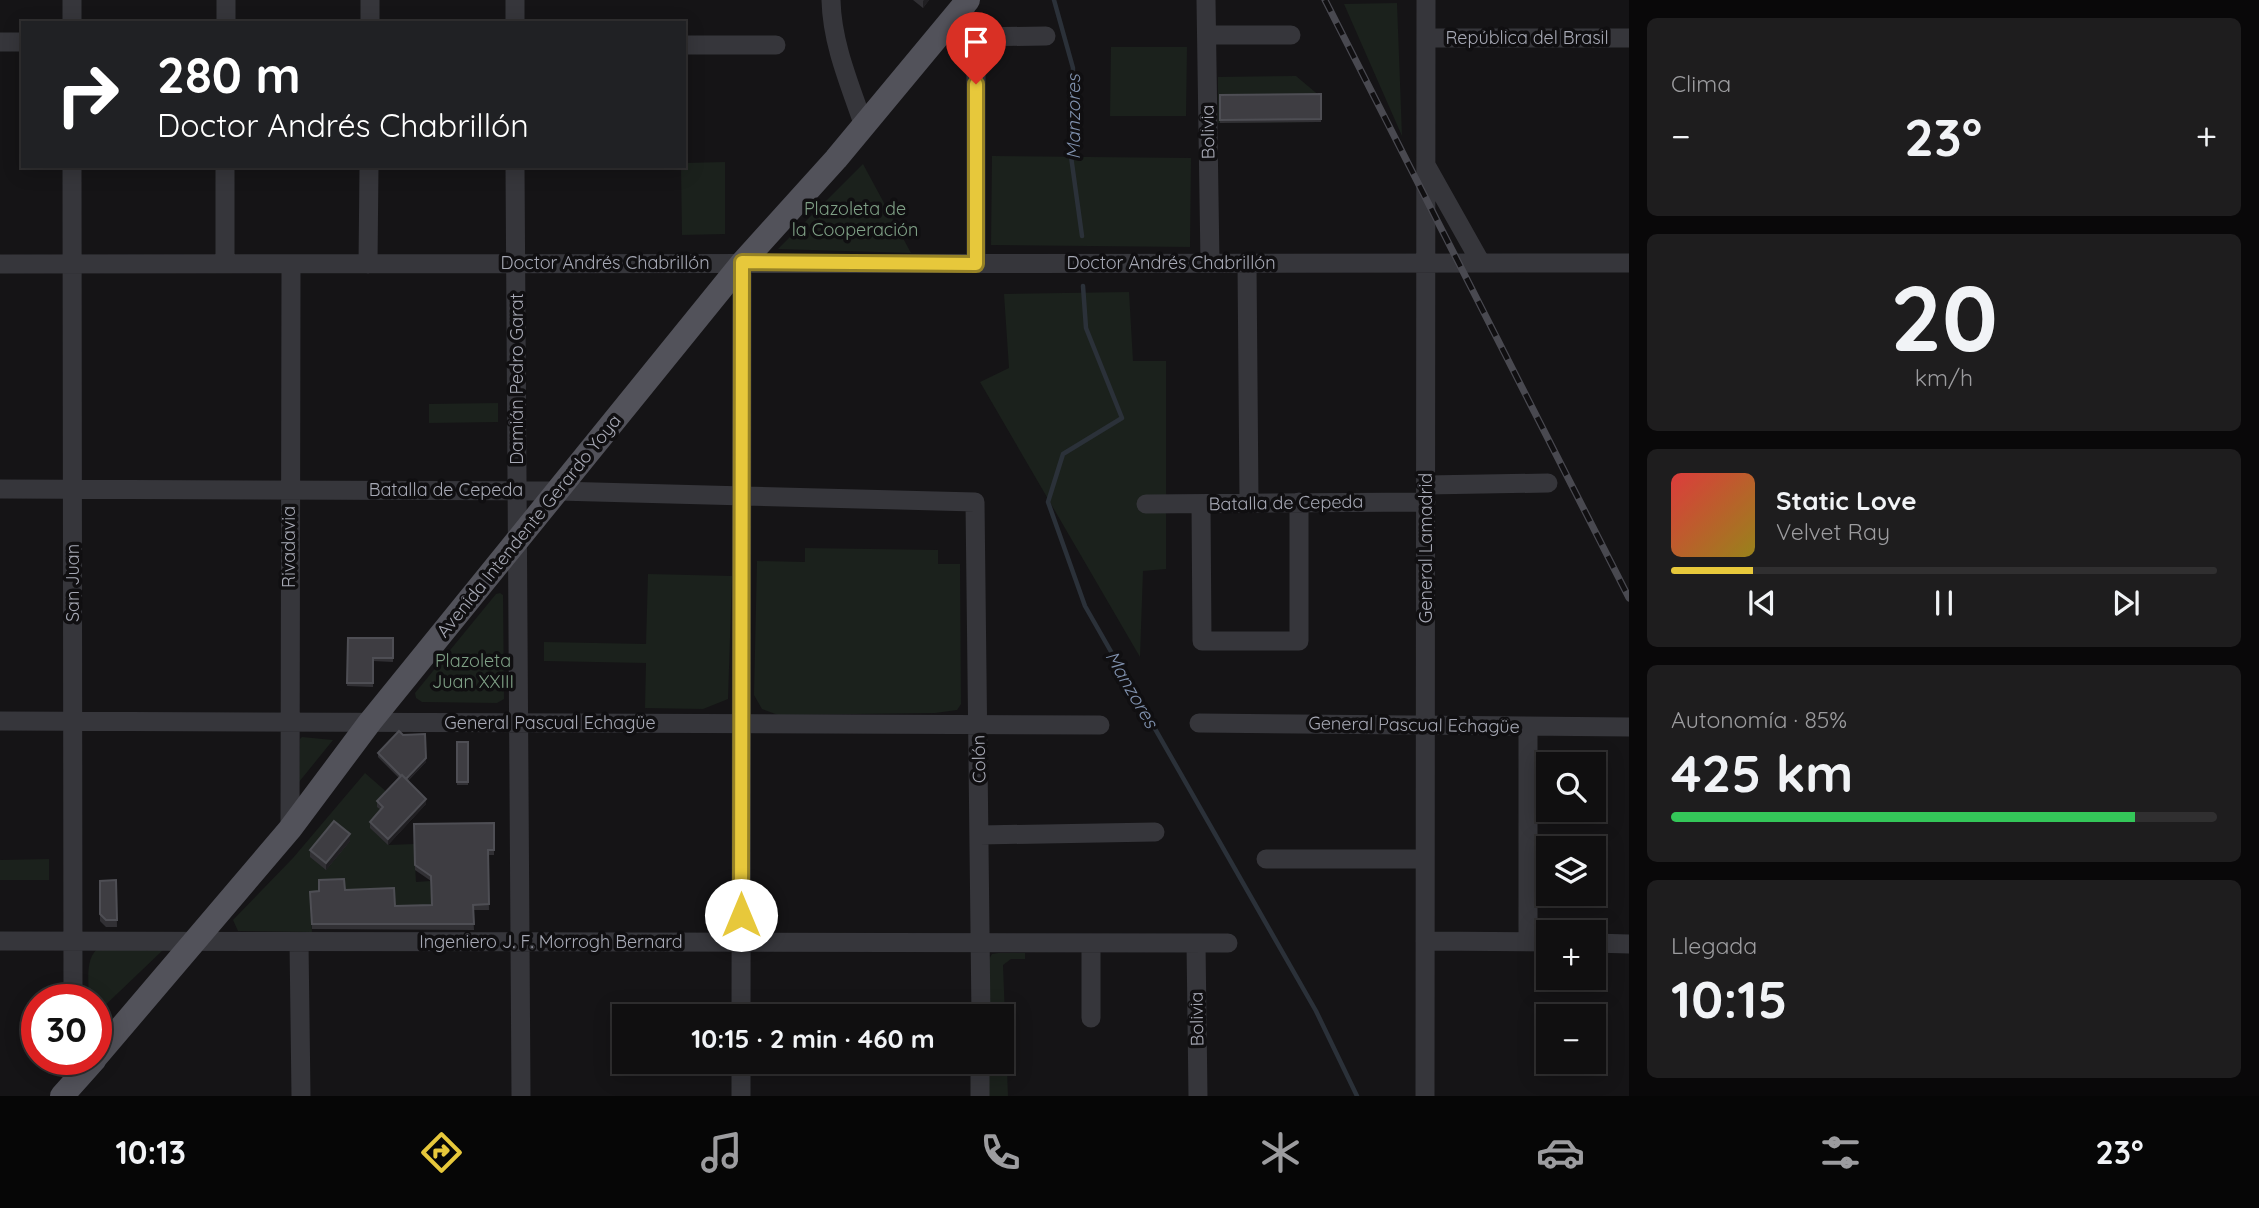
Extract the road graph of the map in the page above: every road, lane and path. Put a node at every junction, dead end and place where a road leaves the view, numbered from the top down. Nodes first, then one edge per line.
1 (72, 0) edge
2 (226, 0) edge
3 (370, 0) edge
4 (514, 0) edge
5 (831, 0) edge
6 (1206, 0) edge
7 (1426, 0) edge
8 (965, 2) edge
9 (72, 21) edge
10 (226, 21) edge
11 (370, 21) edge
12 (515, 21) edge
13 (1207, 35) junction
14 (1291, 35) dead end
15 (1046, 36) dead end
16 (971, 37) junction
17 (1426, 38) junction
18 (1629, 38) edge
19 (0, 42) edge
20 (21, 42) edge
21 (686, 45) edge
22 (776, 45) dead end
23 (864, 126) junction
24 (1426, 166) junction
25 (72, 168) edge
26 (225, 168) edge
27 (369, 168) edge
28 (515, 168) edge
29 (742, 262) junction
30 (1210, 263) junction
31 (1247, 263) junction
32 (1426, 263) junction
33 (1481, 263) junction
34 (1629, 263) edge
35 (0, 264) edge
36 (225, 264) junction
37 (291, 264) junction
38 (368, 264) junction
39 (516, 264) junction
40 (976, 264) junction
41 (72, 265) junction
42 (1548, 483) dead end
43 (0, 489) edge
44 (73, 489) junction
45 (289, 490) junction
46 (517, 490) junction
47 (558, 491) junction
48 (1426, 493) junction
49 (741, 495) junction
50 (975, 502) joint
51 (1249, 502) junction
52 (1298, 502) junction
53 (1146, 504) dead end
54 (1201, 504) junction
55 (517, 541) junction
56 (0, 721) edge
57 (73, 721) junction
58 (288, 722) junction
59 (370, 722) junction
60 (518, 723) junction
61 (1199, 723) dead end
62 (741, 724) junction
63 (978, 725) junction
64 (1100, 725) dead end
65 (1426, 725) junction
66 (1528, 727) junction
67 (1629, 727) edge
68 (289, 829) junction
69 (1154, 832) dead end
70 (980, 835) junction
71 (1265, 859) dead end
72 (1425, 859) junction
73 (194, 940) junction
74 (0, 941) edge
75 (73, 941) junction
76 (1425, 941) junction
77 (1528, 941) junction
78 (1536, 941) edge
79 (299, 942) junction
80 (520, 942) junction
81 (741, 942) junction
82 (981, 943) junction
83 (1091, 943) junction
84 (1196, 943) junction
85 (1228, 943) dead end
86 (1606, 943) edge
87 (1629, 944) edge
88 (73, 984) edge
89 (741, 1004) edge
90 (981, 1004) edge
91 (1091, 1018) dead end
92 (112, 1039) edge
93 (741, 1074) edge
94 (980, 1074) edge
95 (83, 1075) edge
96 (70, 1092) edge
97 (301, 1096) edge
98 (521, 1096) edge
99 (741, 1096) edge
100 (980, 1096) edge
101 (1198, 1096) edge
102 (1425, 1096) edge

1 - 9 street
2 - 10 street
3 - 11 street
4 - 12 street
5 - 23 street
6 - 13 street, Bolivia
7 - 17 street, General Lamadrid
8 - 16 street
8 - 23 main road, Avenida Intendente Gerardo Yoya
13 - 14 street
13 - 30 street, Bolivia
15 - 16 street
16 - 40 street
17 - 18 street, República del Brasil
17 - 24 street, General Lamadrid
19 - 20 street
21 - 22 street
23 - 29 main road, Avenida Intendente Gerardo Yoya
24 - 32 street, General Lamadrid
24 - 33 street
25 - 41 street, San Juan
26 - 36 street
27 - 38 street
28 - 39 street, Damián Pedro Garat
29 - 39 street, Doctor Andrés Chabrillón
29 - 40 street, Doctor Andrés Chabrillón
29 - 47 main road, Avenida Intendente Gerardo Yoya
29 - 49 street
30 - 31 street, Doctor Andrés Chabrillón
30 - 40 street, Doctor Andrés Chabrillón
31 - 32 street, Doctor Andrés Chabrillón
31 - 51 street
32 - 33 street, Doctor Andrés Chabrillón
32 - 48 street, General Lamadrid
33 - 34 street, Doctor Andrés Chabrillón
35 - 41 street, Doctor Andrés Chabrillón
36 - 37 street, Doctor Andrés Chabrillón
36 - 41 street, Doctor Andrés Chabrillón
37 - 38 street, Doctor Andrés Chabrillón
37 - 45 street, Rivadavia
38 - 39 street, Doctor Andrés Chabrillón
39 - 46 street, Damián Pedro Garat
41 - 44 street, San Juan
42 - 48 street, Batalla de Cepeda
43 - 44 street, Batalla de Cepeda
44 - 45 street, Batalla de Cepeda
44 - 57 street, San Juan
45 - 46 street, Batalla de Cepeda
45 - 58 street, Rivadavia
46 - 47 street, Batalla de Cepeda
46 - 55 street, Damián Pedro Garat
47 - 49 street, Batalla de Cepeda
47 - 55 main road, Avenida Intendente Gerardo Yoya
48 - 52 street, Batalla de Cepeda
48 - 65 street, General Lamadrid
49 - 50 street, Batalla de Cepeda
49 - 62 street
50 - 63 street, Colón
51 - 52 street, Batalla de Cepeda
51 - 54 street, Batalla de Cepeda
52 - 54 street
53 - 54 street, Batalla de Cepeda
55 - 59 main road, Avenida Intendente Gerardo Yoya
55 - 60 street, Damián Pedro Garat
56 - 57 street, General Pascual Echagüe
57 - 58 street, General Pascual Echagüe
57 - 75 street, San Juan
58 - 59 street, General Pascual Echagüe
58 - 68 street, Rivadavia
59 - 60 street, General Pascual Echagüe
59 - 68 main road, Avenida Intendente Gerardo Yoya
60 - 62 street, General Pascual Echagüe
60 - 80 street, Damián Pedro Garat
61 - 65 street, General Pascual Echagüe
62 - 63 street, General Pascual Echagüe
62 - 81 street
63 - 64 street, General Pascual Echagüe
63 - 70 street, Colón
65 - 66 street, General Pascual Echagüe
65 - 72 street, General Lamadrid
66 - 67 street, General Pascual Echagüe
66 - 77 street
68 - 73 main road, Avenida Intendente Gerardo Yoya
69 - 70 street
70 - 82 street, Colón
71 - 72 street
72 - 76 street, General Lamadrid
73 - 75 street, Ingeniero J. F. Morrogh Bernard
73 - 79 street, Ingeniero J. F. Morrogh Bernard
73 - 92 main road, Avenida Intendente Gerardo Yoya
74 - 75 street, Ingeniero J. F. Morrogh Bernard
75 - 88 street, San Juan
76 - 77 street
76 - 102 street, General Lamadrid
77 - 78 street
79 - 80 street, Ingeniero J. F. Morrogh Bernard
79 - 97 street
80 - 81 street, Ingeniero J. F. Morrogh Bernard
80 - 98 street, Damián Pedro Garat
81 - 82 street, Ingeniero J. F. Morrogh Bernard
81 - 89 street
82 - 83 street, Ingeniero J. F. Morrogh Bernard
82 - 90 street, Colón
83 - 84 street, Ingeniero J. F. Morrogh Bernard
83 - 91 street
84 - 85 street, Ingeniero J. F. Morrogh Bernard
84 - 101 street, Bolivia
86 - 87 street
93 - 99 street
94 - 100 street
95 - 96 main road, Avenida Intendente Gerardo Yoya

